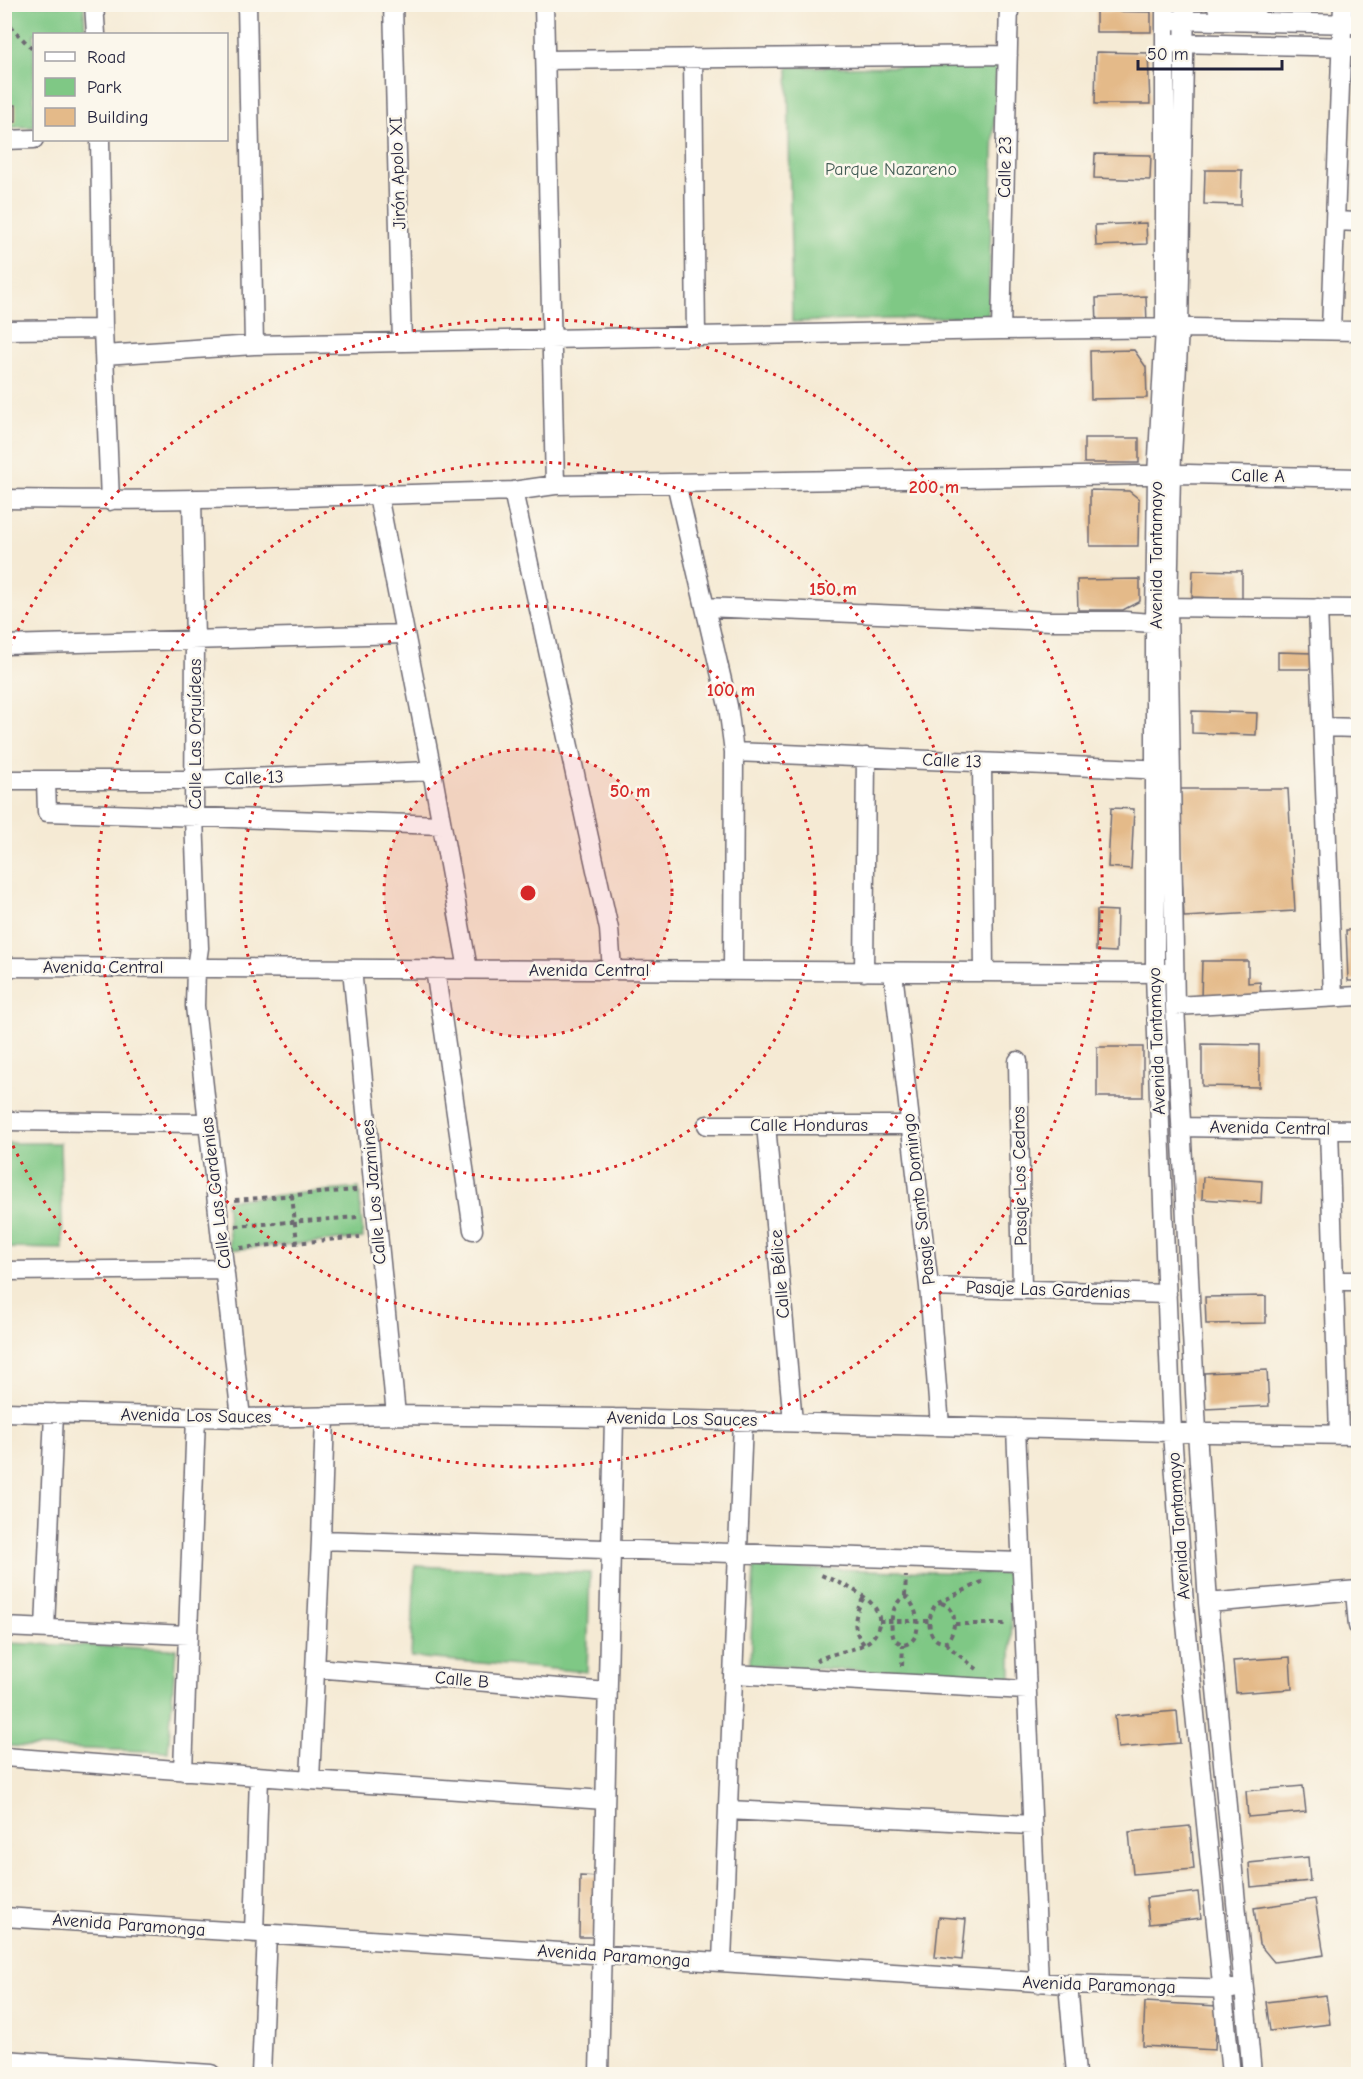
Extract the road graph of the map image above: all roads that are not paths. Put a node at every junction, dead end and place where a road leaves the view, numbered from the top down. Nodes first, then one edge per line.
1 (94, 4) edge
2 (247, 4) edge
3 (393, 4) edge
4 (544, 4) edge
5 (1009, 4) edge
6 (1215, 4) edge
7 (1343, 4) edge
8 (1165, 12) edge
9 (1185, 12) edge
10 (1255, 12) edge
11 (1350, 24) edge
12 (96, 33) edge
13 (1164, 43) junction
14 (1185, 44) junction
15 (1253, 45) junction
16 (1350, 47) edge
17 (1008, 55) junction
18 (693, 58) junction
19 (546, 60) junction
20 (33, 139) edge
21 (4, 140) edge
22 (100, 141) edge
23 (1335, 222) junction
24 (1359, 222) edge
25 (1172, 328) junction
26 (103, 329) junction
27 (4, 330) edge
28 (1001, 330) junction
29 (1331, 330) junction
30 (1359, 331) edge
31 (696, 337) junction
32 (550, 339) junction
33 (402, 342) junction
34 (254, 345) junction
35 (104, 355) junction
36 (1164, 475) junction
37 (1359, 478) edge
38 (676, 483) junction
39 (555, 485) junction
40 (513, 491) junction
41 (378, 495) junction
42 (4, 499) edge
43 (192, 500) junction
44 (110, 501) junction
45 (705, 607) junction
46 (1318, 608) junction
47 (1359, 609) edge
48 (1162, 615) junction
49 (405, 634) junction
50 (195, 640) junction
51 (4, 645) edge
52 (1323, 727) junction
53 (1359, 728) edge
54 (734, 752) junction
55 (866, 758) junction
56 (982, 762) junction
57 (1163, 770) junction
58 (432, 771) junction
59 (4, 780) edge
60 (194, 780) junction
61 (46, 781) junction
62 (194, 817) junction
63 (442, 825) junction
64 (4, 967) edge
65 (196, 968) junction
66 (352, 969) junction
67 (435, 969) junction
68 (468, 969) junction
69 (612, 970) junction
70 (733, 971) junction
71 (864, 972) junction
72 (893, 972) junction
73 (984, 972) junction
74 (1155, 973) junction
75 (1174, 973) junction
76 (1359, 996) edge
77 (1332, 997) junction
78 (1175, 1006) junction
79 (1018, 1061) dead end
80 (4, 1121) edge
81 (207, 1123) junction
82 (707, 1125) dead end
83 (766, 1125) junction
84 (911, 1125) junction
85 (1181, 1127) junction
86 (1329, 1129) junction
87 (1359, 1130) edge
88 (472, 1230) dead end
89 (225, 1269) junction
90 (4, 1271) edge
91 (1334, 1281) junction
92 (1359, 1281) edge
93 (929, 1287) junction
94 (1022, 1290) junction
95 (1167, 1294) junction
96 (4, 1412) edge
97 (54, 1413) junction
98 (396, 1415) junction
99 (325, 1416) junction
100 (196, 1417) junction
101 (241, 1418) junction
102 (615, 1418) junction
103 (743, 1421) junction
104 (793, 1422) junction
105 (940, 1426) junction
106 (1016, 1428) junction
107 (1197, 1431) junction
108 (1172, 1432) junction
109 (1339, 1434) junction
110 (1359, 1435) edge
111 (321, 1540) junction
112 (611, 1549) junction
113 (738, 1553) junction
114 (1021, 1562) junction
115 (1357, 1590) edge
116 (1208, 1603) junction
117 (1359, 1626) edge
118 (4, 1627) edge
119 (45, 1629) junction
120 (188, 1635) junction
121 (315, 1668) junction
122 (733, 1674) junction
123 (1027, 1690) junction
124 (608, 1692) junction
125 (4, 1757) edge
126 (183, 1771) junction
127 (259, 1777) junction
128 (310, 1780) junction
129 (605, 1800) junction
130 (728, 1810) junction
131 (1032, 1825) junction
132 (4, 1917) edge
133 (260, 1933) junction
134 (601, 1955) junction
135 (722, 1962) junction
136 (1039, 1983) junction
137 (1068, 1984) junction
138 (1244, 1988) junction
139 (1224, 1989) junction
140 (4, 2060) edge
141 (103, 2071) edge
142 (211, 2074) edge
143 (261, 2074) edge
144 (599, 2074) edge
145 (1076, 2074) edge
146 (1232, 2074) edge
147 (1252, 2074) edge

1 - 12 street
2 - 34 street
3 - 33 street, Jirón Apolo XI
4 - 19 street
5 - 17 street, Calle 23
6 - 10 street
7 - 11 street
8 - 9 street
8 - 13 street, Avenida Tantamayo
9 - 10 street
9 - 14 street, Avenida Tantamayo
10 - 11 street
10 - 15 street
11 - 16 street
13 - 14 street
13 - 25 street, Avenida Tantamayo
14 - 15 street
14 - 25 street, Avenida Tantamayo
15 - 16 street
16 - 23 street
17 - 18 street
17 - 28 street, Calle 23
18 - 19 street
18 - 31 street
19 - 32 street
20 - 21 street
22 - 26 street
23 - 24 street
23 - 29 street
25 - 28 street
25 - 29 street
25 - 36 street, Avenida Tantamayo
26 - 27 street
26 - 35 street
28 - 31 street
29 - 30 street
31 - 32 street
32 - 33 street
32 - 39 street
33 - 34 street
34 - 35 street
35 - 44 street
36 - 37 street, Calle A
36 - 38 street, Calle A
36 - 48 street, Avenida Tantamayo
38 - 39 street, Calle A
38 - 45 street
39 - 40 street, Calle A
40 - 41 street, Calle A
40 - 69 street
41 - 43 street, Calle A
41 - 49 street
42 - 44 street, Calle A
43 - 44 street, Calle A
43 - 50 street, Calle Las Orquídeas
45 - 48 street
45 - 54 street
46 - 47 street
46 - 48 street
46 - 52 street
48 - 57 street, Avenida Tantamayo
49 - 50 street
49 - 58 street
50 - 51 street
50 - 60 street, Calle Las Orquídeas
52 - 53 street
52 - 77 street
54 - 55 street, Calle 13
54 - 70 street
55 - 56 street, Calle 13
55 - 71 street
56 - 57 street, Calle 13
56 - 73 street
57 - 74 street, Avenida Tantamayo
57 - 75 street, Avenida Tantamayo
58 - 60 street, Calle 13
58 - 63 street
59 - 61 street, Calle 13
60 - 61 street, Calle 13
60 - 62 street, Calle Las Orquídeas
61 - 62 street
62 - 63 street
62 - 65 street, Calle Las Orquídeas
63 - 68 street
64 - 65 street, Avenida Central
65 - 66 street, Avenida Central
65 - 81 street, Calle Las Gardenias
66 - 67 street, Avenida Central
66 - 98 street, Calle Los Jazmines
67 - 68 street, Avenida Central
67 - 88 street
68 - 69 street, Avenida Central
69 - 70 street, Avenida Central
70 - 71 street, Avenida Central
71 - 72 street, Avenida Central
72 - 73 street, Avenida Central
72 - 84 street, Pasaje Santo Domingo
73 - 74 street, Avenida Central
74 - 75 street, Avenida Central
74 - 95 street, Avenida Tantamayo
75 - 78 street, Avenida Tantamayo
76 - 77 street
77 - 78 street
78 - 85 street, Avenida Tantamayo
79 - 94 street, Pasaje Los Cedros
80 - 81 street
81 - 89 street, Calle Las Gardenias
82 - 83 street, Calle Honduras
83 - 84 street, Calle Honduras
83 - 104 street, Calle Bélice
84 - 93 street, Pasaje Santo Domingo
85 - 86 street, Avenida Central
85 - 107 street, Avenida Tantamayo
86 - 87 street, Avenida Central
86 - 91 street
89 - 90 street
89 - 101 street, Calle Las Gardenias
91 - 92 street
91 - 109 street
93 - 94 street, Pasaje Las Gardenias
93 - 105 street, Pasaje Santo Domingo
94 - 95 street, Pasaje Las Gardenias
95 - 108 street, Avenida Tantamayo
96 - 97 street, Avenida Los Sauces
97 - 100 street, Avenida Los Sauces
97 - 119 street
98 - 99 street, Avenida Los Sauces
98 - 102 street, Avenida Los Sauces
99 - 101 street, Avenida Los Sauces
99 - 111 street
100 - 101 street, Avenida Los Sauces
100 - 120 street
102 - 103 street, Avenida Los Sauces
102 - 112 street
103 - 104 street, Avenida Los Sauces
103 - 113 street
104 - 105 street, Avenida Los Sauces
105 - 106 street, Avenida Los Sauces
106 - 108 street, Avenida Los Sauces
106 - 114 street
107 - 108 street, Avenida Los Sauces
107 - 109 street, Avenida Los Sauces
107 - 116 street, Avenida Tantamayo
108 - 139 street, Avenida Tantamayo
109 - 110 street, Avenida Los Sauces
111 - 112 street
111 - 121 street
112 - 113 street
112 - 124 street
113 - 114 street
113 - 122 street
114 - 123 street
115 - 116 street
115 - 117 street
116 - 138 street, Avenida Tantamayo
118 - 119 street
119 - 120 street
120 - 126 street
121 - 124 street, Calle B
121 - 128 street
122 - 123 street
122 - 130 street
123 - 131 street
124 - 129 street
125 - 126 street
126 - 127 street
127 - 128 street
127 - 133 street
128 - 129 street
129 - 134 street
130 - 131 street
130 - 135 street
131 - 136 street
132 - 133 street, Avenida Paramonga
133 - 134 street, Avenida Paramonga
133 - 143 street
134 - 135 street, Avenida Paramonga
134 - 144 street
135 - 136 street, Avenida Paramonga
136 - 137 street, Avenida Paramonga
137 - 139 street, Avenida Paramonga
137 - 145 street
138 - 139 street, Avenida Paramonga
138 - 147 street, Avenida Tantamayo
139 - 146 street, Avenida Tantamayo
140 - 141 street
141 - 142 street

